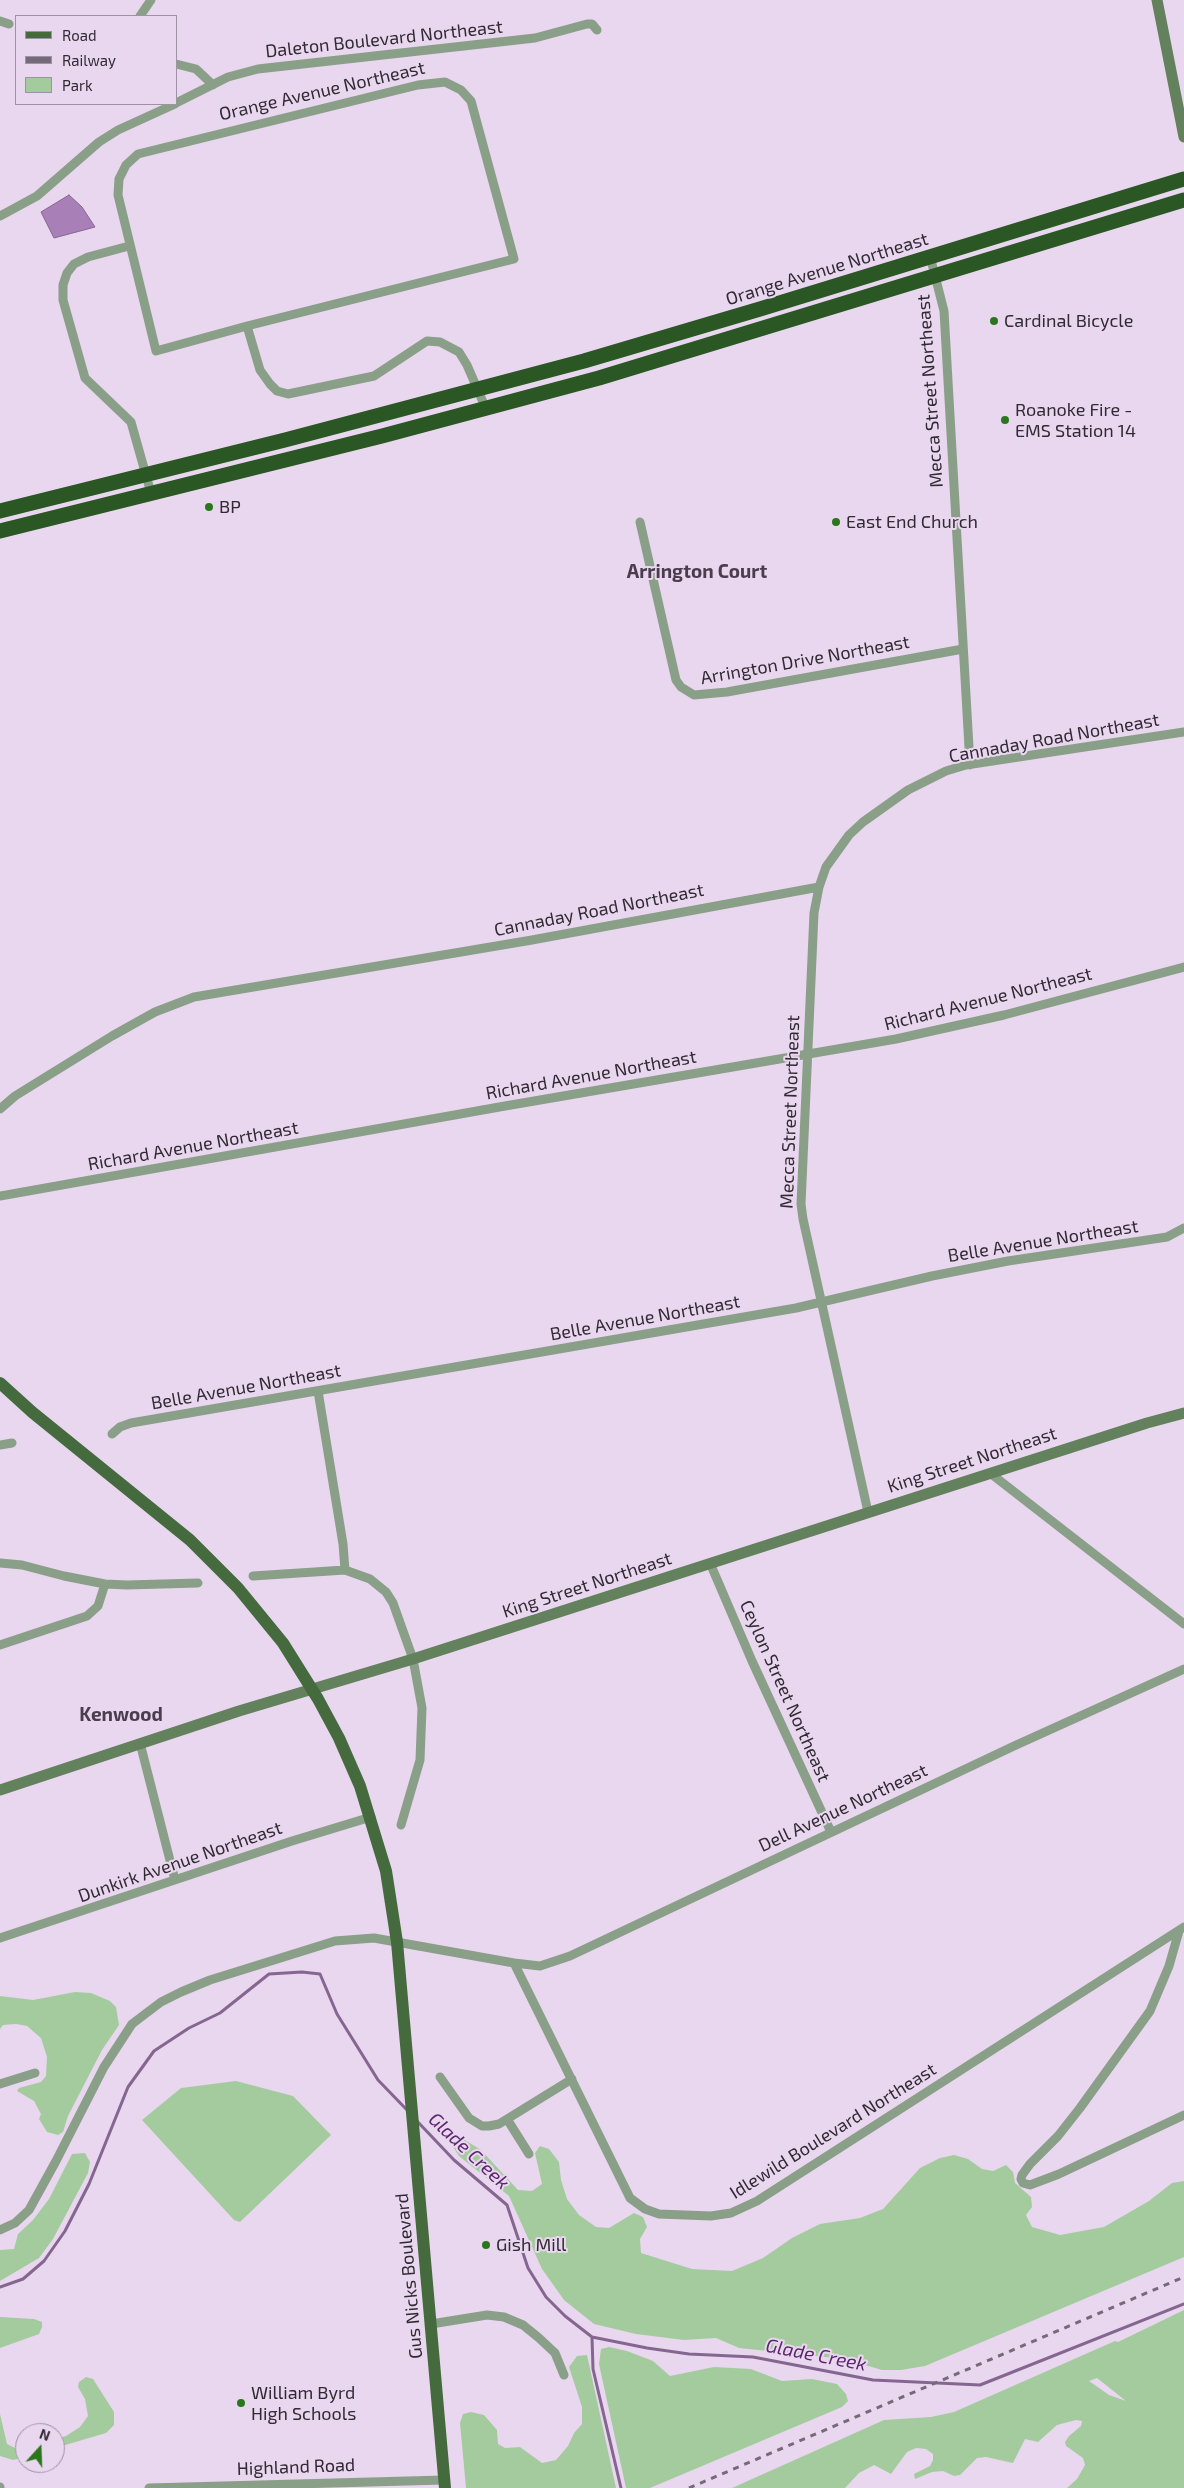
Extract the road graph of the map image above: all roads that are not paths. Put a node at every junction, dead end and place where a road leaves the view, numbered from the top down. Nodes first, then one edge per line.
1 (151, 0) edge
2 (1157, 0) edge
3 (141, 15) edge
4 (597, 30) dead end
5 (178, 64) edge
6 (213, 85) junction
7 (178, 103) edge
8 (174, 105) edge
9 (1184, 137) edge
10 (1184, 178) edge
11 (1184, 200) edge
12 (0, 216) edge
13 (129, 246) junction
14 (930, 256) junction
15 (936, 276) junction
16 (247, 326) junction
17 (478, 388) junction
18 (486, 409) junction
19 (146, 474) junction
20 (151, 493) junction
21 (0, 511) edge
22 (640, 522) dead end
23 (0, 531) edge
24 (963, 649) junction
25 (1184, 732) edge
26 (970, 765) junction
27 (819, 887) junction
28 (1184, 967) edge
29 (808, 1054) junction
30 (0, 1109) edge
31 (0, 1196) edge
32 (1184, 1228) edge
33 (822, 1302) junction
34 (0, 1383) edge
35 (318, 1391) junction
36 (1184, 1413) edge
37 (112, 1434) dead end
38 (12, 1443) dead end
39 (0, 1445) edge
40 (990, 1473) junction
41 (868, 1512) junction
42 (0, 1563) edge
43 (710, 1563) junction
44 (345, 1570) junction
45 (253, 1576) dead end
46 (198, 1583) dead end
47 (105, 1584) junction
48 (1184, 1624) edge
49 (0, 1645) edge
50 (413, 1659) junction
51 (1184, 1669) edge
52 (312, 1689) junction
53 (140, 1743) junction
54 (0, 1790) edge
55 (371, 1817) junction
56 (401, 1825) dead end
57 (831, 1832) junction
58 (175, 1880) junction
59 (1182, 1929) edge
60 (0, 1938) edge
61 (397, 1942) junction
62 (514, 1964) junction
63 (35, 2073) dead end
64 (440, 2077) dead end
65 (572, 2079) junction
66 (0, 2084) edge
67 (1184, 2115) edge
68 (507, 2119) junction
69 (529, 2154) dead end
70 (0, 2230) edge
71 (431, 2324) junction
72 (564, 2375) dead end
73 (445, 2484) edge
74 (324, 2485) edge
75 (148, 2488) edge

1 - 3 street
2 - 9 street
4 - 6 street, Daleton Boulevard Northeast
5 - 6 street
6 - 7 street, Daleton Boulevard Northeast
8 - 12 street, Daleton Boulevard Northeast
10 - 14 highway, Orange Avenue Northeast
11 - 15 highway
13 - 16 street, Orange Avenue Northeast
13 - 16 street, Orange Avenue Northeast
13 - 19 street
14 - 15 street, Mecca Street Northeast
14 - 17 highway, Orange Avenue Northeast
15 - 18 highway
15 - 24 street, Mecca Street Northeast
16 - 17 street
17 - 18 street
17 - 19 highway, Orange Avenue Northeast
18 - 20 highway
19 - 20 street
19 - 21 highway, Orange Avenue Northeast
20 - 23 highway
22 - 24 street, Arrington Drive Northeast
24 - 26 street, Mecca Street Northeast
25 - 26 street, Cannaday Road Northeast
26 - 27 street, Cannaday Road Northeast
27 - 29 street, Mecca Street Northeast
27 - 30 street, Cannaday Road Northeast
28 - 29 street, Richard Avenue Northeast
29 - 31 street, Richard Avenue Northeast
29 - 33 street, Mecca Street Northeast
32 - 33 street, Belle Avenue Northeast
33 - 35 street, Belle Avenue Northeast
33 - 41 street, Mecca Street Northeast
34 - 52 main road, Gus Nicks Boulevard
35 - 37 street, Belle Avenue Northeast
35 - 44 street
36 - 40 street, King Street Northeast
38 - 39 street
40 - 41 street, King Street Northeast
40 - 48 street
41 - 43 street, King Street Northeast
42 - 47 street
43 - 50 street, King Street Northeast
43 - 57 street, Ceylon Street Northeast
44 - 45 street
44 - 50 street
46 - 47 street
47 - 49 street
50 - 52 street, King Street Northeast
50 - 56 street
51 - 57 street, Dell Avenue Northeast
52 - 53 street, King Street Northeast
52 - 55 main road, Gus Nicks Boulevard
53 - 54 street, King Street Northeast
53 - 58 street
55 - 58 street, Dunkirk Avenue Northeast
55 - 61 main road, Gus Nicks Boulevard
57 - 62 street, Dell Avenue Northeast
58 - 60 street, Dunkirk Avenue Northeast
59 - 65 street, Idlewild Boulevard Northeast
59 - 67 street
61 - 62 street
61 - 70 street
61 - 71 main road, Gus Nicks Boulevard
62 - 65 street, Idlewild Boulevard Northeast
63 - 66 street
64 - 68 street
65 - 68 street
68 - 69 street
71 - 72 street
71 - 73 main road, Gus Nicks Boulevard
73 - 74 street, Highland Road
74 - 75 street, Highland Road

